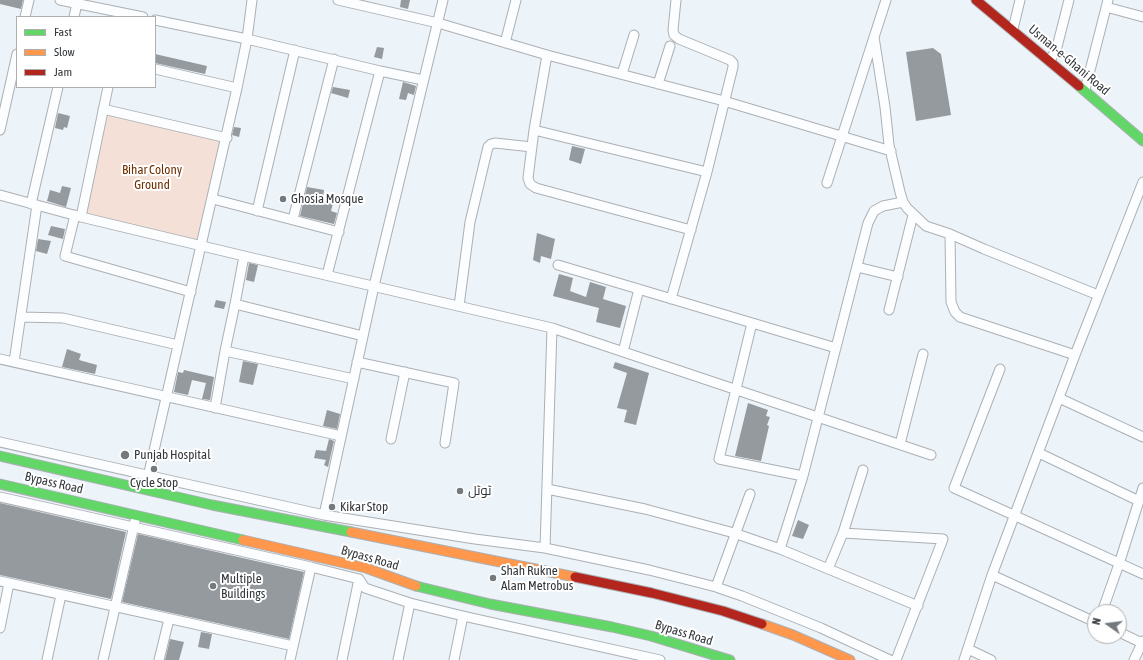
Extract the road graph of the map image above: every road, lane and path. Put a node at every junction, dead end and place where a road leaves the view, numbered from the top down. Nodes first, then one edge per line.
1 (29, 0) edge
2 (60, 0) edge
3 (252, 0) edge
4 (338, 0) edge
5 (443, 0) edge
6 (516, 0) edge
7 (676, 0) edge
8 (886, 0) edge
9 (976, 0) edge
10 (1020, 0) edge
11 (1069, 0) edge
12 (77, 3) junction
13 (1107, 4) edge
14 (121, 15) edge
15 (25, 16) edge
16 (74, 16) edge
17 (132, 16) edge
18 (1143, 17) edge
19 (156, 20) edge
20 (438, 23) junction
21 (1012, 29) junction
22 (634, 35) dead end
23 (874, 36) junction
24 (247, 39) junction
25 (505, 42) junction
26 (670, 46) dead end
27 (295, 50) junction
28 (547, 54) junction
29 (16, 58) edge
30 (334, 59) junction
31 (1050, 61) junction
32 (156, 69) edge
33 (380, 71) junction
34 (622, 74) junction
35 (423, 80) junction
36 (658, 84) junction
37 (58, 88) edge
38 (108, 88) edge
39 (238, 88) junction
40 (1085, 90) junction
41 (724, 101) junction
42 (103, 109) junction
43 (0, 130) edge
44 (534, 130) junction
45 (842, 136) junction
46 (226, 138) junction
47 (1143, 141) edge
48 (532, 147) junction
49 (891, 151) junction
50 (706, 172) junction
51 (1143, 182) edge
52 (827, 183) dead end
53 (0, 195) edge
54 (213, 199) junction
55 (903, 202) junction
56 (34, 204) junction
57 (257, 211) junction
58 (913, 214) junction
59 (78, 216) junction
60 (293, 220) junction
61 (691, 230) junction
62 (339, 232) junction
63 (950, 234) junction
64 (202, 246) junction
65 (244, 256) junction
66 (558, 265) dead end
67 (857, 267) junction
68 (327, 275) junction
69 (898, 277) junction
70 (374, 286) junction
71 (639, 289) junction
72 (191, 292) junction
73 (1098, 295) junction
74 (671, 298) junction
75 (236, 304) junction
76 (459, 306) junction
77 (889, 310) dead end
78 (21, 317) junction
79 (752, 323) junction
80 (552, 328) junction
81 (363, 336) junction
82 (178, 345) junction
83 (836, 348) junction
84 (225, 351) junction
85 (623, 352) junction
86 (923, 354) dead end
87 (1075, 355) junction
88 (0, 359) edge
89 (14, 362) junction
90 (358, 362) junction
91 (1000, 369) dead end
92 (405, 372) junction
93 (354, 379) junction
94 (735, 389) junction
95 (166, 397) junction
96 (1059, 398) junction
97 (215, 408) junction
98 (818, 417) junction
99 (341, 436) junction
100 (1143, 437) edge
101 (391, 439) dead end
102 (0, 442) edge
103 (445, 443) dead end
104 (900, 444) junction
105 (1039, 453) junction
106 (932, 455) dead end
107 (0, 456) edge
108 (864, 470) dead end
109 (149, 476) junction
110 (803, 476) junction
111 (0, 484) edge
112 (1143, 488) edge
113 (547, 489) junction
114 (146, 490) junction
115 (750, 494) dead end
116 (0, 497) edge
117 (1139, 501) junction
118 (324, 515) junction
119 (135, 516) junction
120 (1015, 516) junction
121 (134, 526) junction
122 (734, 533) junction
123 (843, 533) junction
124 (545, 548) junction
125 (780, 549) junction
126 (1119, 564) junction
127 (312, 567) junction
128 (828, 569) junction
129 (1143, 574) edge
130 (992, 575) junction
131 (359, 579) junction
132 (4, 582) edge
133 (716, 587) junction
134 (61, 595) junction
135 (410, 603) junction
136 (1105, 604) edge
137 (115, 606) junction
138 (918, 606) junction
139 (463, 616) junction
140 (1087, 618) edge
141 (169, 619) junction
142 (0, 628) edge
143 (1127, 635) edge
144 (1143, 642) edge
145 (293, 646) junction
146 (968, 649) junction
147 (699, 650) junction
148 (47, 660) edge
149 (103, 660) edge
150 (159, 660) edge
151 (290, 660) edge
152 (342, 660) edge
153 (398, 660) edge
154 (454, 660) edge
155 (660, 660) edge
156 (697, 660) edge
157 (730, 660) edge
158 (850, 660) edge
159 (890, 660) edge
160 (896, 660) edge
161 (964, 660) edge
162 (991, 660) edge
163 (1134, 660) edge

1 - 15 street
2 - 12 street
3 - 24 street
4 - 20 street
5 - 20 street
6 - 25 street
7 - 41 street
8 - 23 street
9 - 21 main road, Usman-e-Ghani Road
10 - 21 street
11 - 31 street
12 - 14 street
12 - 16 street
13 - 18 street
13 - 40 street
14 - 17 street
19 - 24 street
20 - 25 street
20 - 35 street
21 - 31 main road, Usman-e-Ghani Road
22 - 34 street
23 - 45 street
23 - 49 street
24 - 27 street
24 - 39 street
25 - 28 street
26 - 36 street
27 - 30 street
27 - 57 street
28 - 34 street
28 - 44 street
29 - 43 street
30 - 33 street
30 - 60 street
31 - 40 main road, Usman-e-Ghani Road
32 - 39 street
33 - 35 street
33 - 62 street
34 - 36 street
35 - 70 street
36 - 41 street
37 - 56 street
38 - 42 street
39 - 46 street
40 - 47 main road, Usman-e-Ghani Road
41 - 45 street
41 - 50 street
42 - 46 street
42 - 59 street
44 - 48 street
44 - 50 street
45 - 49 street
45 - 52 street
46 - 54 street
48 - 61 street
48 - 76 street
49 - 55 street
50 - 61 street
51 - 73 street
53 - 56 street
54 - 57 street
54 - 64 street
55 - 58 street
55 - 67 street
56 - 59 street
56 - 78 street
57 - 60 street
58 - 63 street
58 - 69 street
59 - 64 street
59 - 72 street
60 - 62 street
61 - 74 street
62 - 68 street
63 - 73 street
63 - 87 street
64 - 65 street
64 - 72 street
65 - 68 street
65 - 75 street
66 - 71 street
67 - 69 street
67 - 83 street
68 - 70 street
69 - 77 street
70 - 76 street
70 - 81 street
71 - 74 street
71 - 85 street
72 - 82 street
73 - 87 street
74 - 79 street
75 - 81 street
75 - 84 street
76 - 80 street
78 - 82 street
78 - 89 street
79 - 83 street
79 - 94 street
80 - 85 street
80 - 113 street
81 - 90 street
82 - 95 street
83 - 98 street
84 - 93 street
84 - 97 street
85 - 94 street
86 - 104 street
87 - 96 street
88 - 89 street
89 - 95 street
90 - 92 street
90 - 93 street
91 - 120 street
92 - 101 street
92 - 103 street
93 - 99 street
94 - 98 street
94 - 110 street
95 - 97 street
95 - 109 street
96 - 100 street
96 - 105 street
97 - 99 street
98 - 104 street
98 - 110 street
99 - 118 street
102 - 109 street
104 - 106 street
105 - 117 street
105 - 120 street
107 - 114 main road
108 - 123 street
109 - 114 street
109 - 118 street
110 - 125 street
111 - 119 main road, Bypass Road
112 - 117 street
113 - 122 street
113 - 124 street
114 - 158 main road
115 - 122 street
116 - 121 street
117 - 126 street
118 - 124 street
119 - 121 street
119 - 147 main road, Bypass Road
120 - 126 street
120 - 130 street
121 - 127 street
121 - 137 street
122 - 125 street
122 - 133 street
123 - 128 street
123 - 138 street
124 - 133 street
125 - 128 street
126 - 129 street
126 - 136 street
127 - 131 street
127 - 145 street
128 - 138 street
130 - 140 street
130 - 146 street
131 - 135 street
131 - 152 street
132 - 134 street
132 - 142 street
133 - 159 street
134 - 137 street
134 - 148 street
135 - 139 street
135 - 153 street
137 - 141 street
137 - 149 street
138 - 160 street
139 - 154 street
139 - 155 street
141 - 145 street
141 - 150 street
143 - 144 street
144 - 163 street
145 - 151 street
146 - 161 street
146 - 162 street
147 - 156 street
147 - 157 main road, Bypass Road

